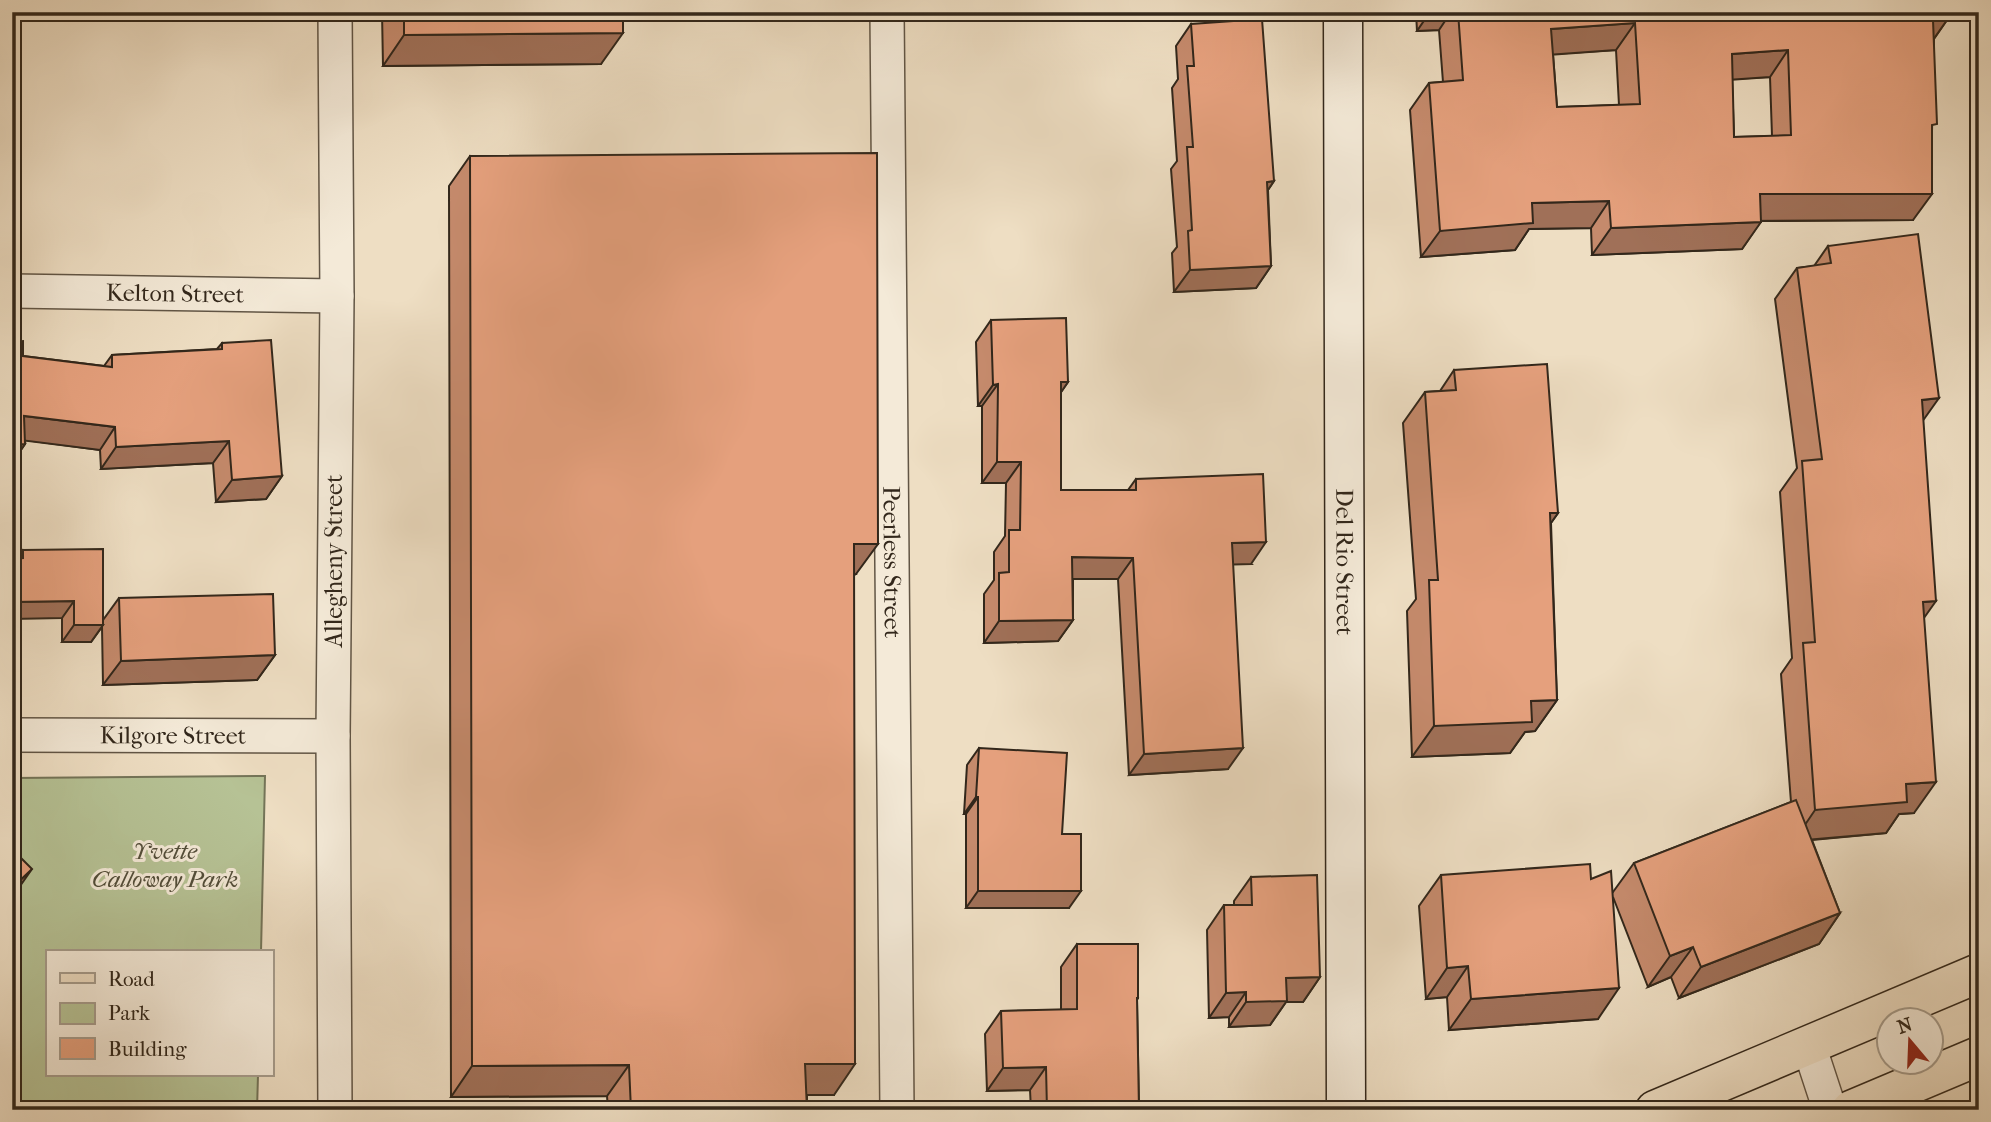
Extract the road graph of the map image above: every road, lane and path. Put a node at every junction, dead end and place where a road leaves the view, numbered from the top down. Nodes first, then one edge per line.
1 (335, 12) edge
2 (887, 12) edge
3 (1343, 12) edge
4 (12, 291) edge
5 (337, 296) junction
6 (12, 735) edge
7 (333, 736) junction
8 (1979, 974) edge
9 (1809, 1046) junction
10 (1979, 1056) edge
11 (335, 1110) edge
12 (897, 1110) edge
13 (1346, 1110) edge
14 (1655, 1110) edge
15 (1830, 1110) edge
16 (1850, 1110) edge

1 - 5 street, Allegheny Street
2 - 12 street, Peerless Street
3 - 13 street, Del Rio Street
4 - 5 street, Kelton Street
5 - 7 street, Allegheny Street
6 - 7 street, Kilgore Street
7 - 11 street, Allegheny Street
8 - 9 main road
9 - 14 main road
9 - 15 street
10 - 16 main road

